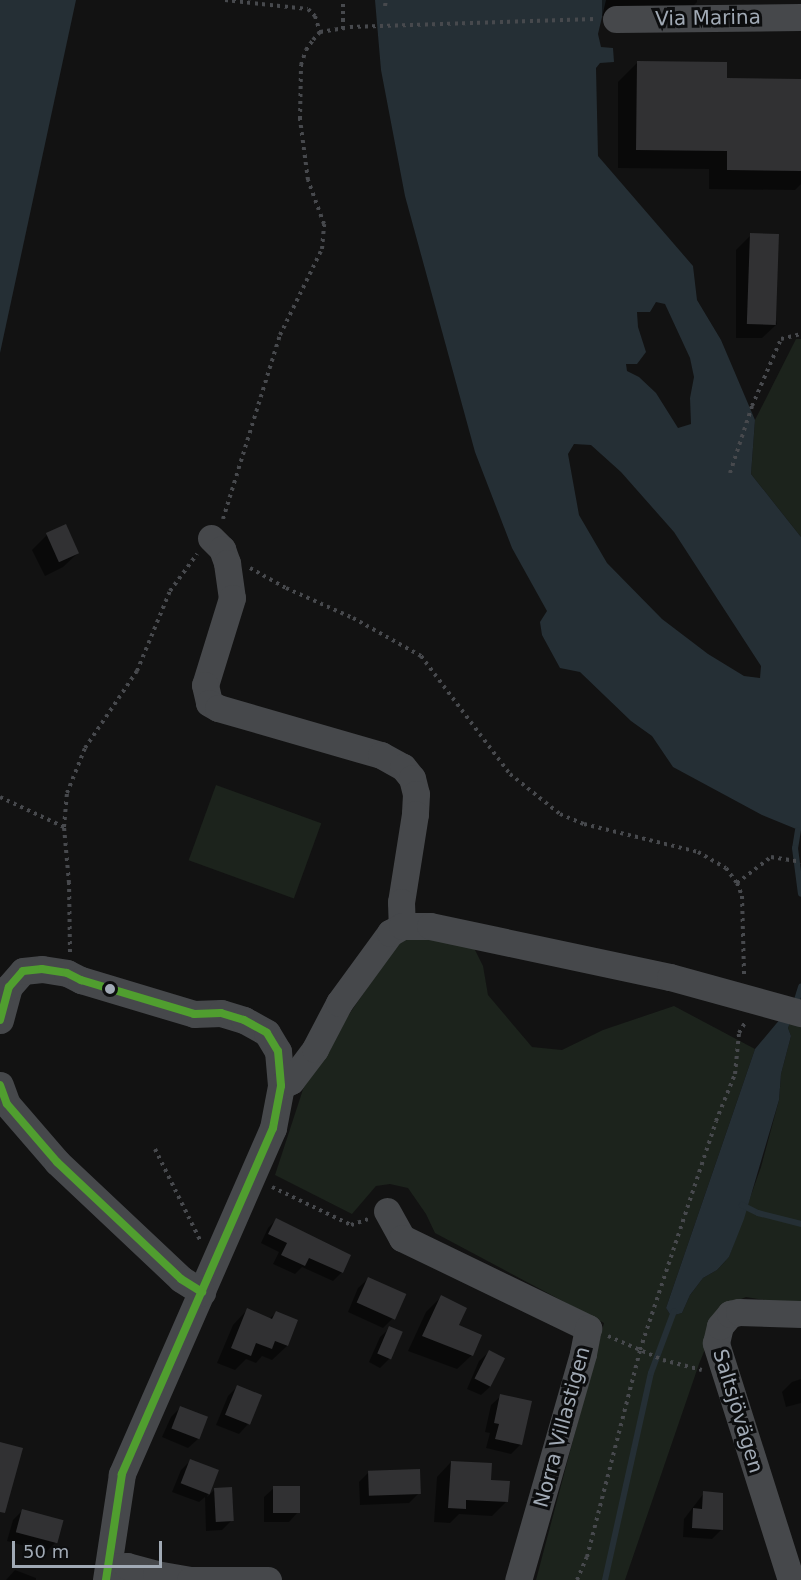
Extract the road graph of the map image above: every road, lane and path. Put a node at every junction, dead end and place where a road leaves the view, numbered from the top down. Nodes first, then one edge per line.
1 (225, 0) edge
2 (343, 0) edge
3 (386, 0) edge
4 (385, 6) dead end
5 (801, 17) edge
6 (616, 19) joint
7 (343, 28) junction
8 (320, 32) junction
9 (801, 334) edge
10 (730, 473) dead end
11 (211, 538) junction
12 (227, 563) junction
13 (0, 797) edge
14 (64, 826) junction
15 (801, 861) edge
16 (737, 883) junction
17 (402, 926) junction
18 (67, 974) junction
19 (746, 999) junction
20 (801, 1013) edge
21 (0, 1020) edge
22 (0, 1085) edge
23 (281, 1086) junction
24 (156, 1149) dead end
25 (253, 1176) junction
26 (387, 1211) joint
27 (213, 1266) junction
28 (202, 1292) junction
29 (801, 1314) edge
30 (588, 1328) junction
31 (640, 1350) junction
32 (724, 1370) junction
33 (108, 1573) edge
34 (268, 1580) edge
35 (518, 1580) edge
36 (577, 1580) edge
37 (791, 1580) edge

1 - 8 path
2 - 7 path
3 - 4 path
5 - 6 street, Via Marina
6 - 7 path
7 - 8 path
8 - 11 path
9 - 10 path
11 - 12 street
11 - 14 path
12 - 16 path
12 - 17 street
13 - 14 path
14 - 18 path
15 - 16 path
16 - 19 path
17 - 19 street
17 - 23 street
18 - 21 street
18 - 23 street
19 - 20 street
19 - 31 path
22 - 28 street
23 - 25 street
24 - 27 path
25 - 26 path
25 - 27 street
26 - 30 street, Norra Villastigen
27 - 28 street
28 - 33 street
29 - 32 street, Saltsjövägen
30 - 31 path
30 - 35 street, Norra Villastigen
31 - 32 path
31 - 36 path
32 - 37 street, Saltsjövägen
33 - 34 street

